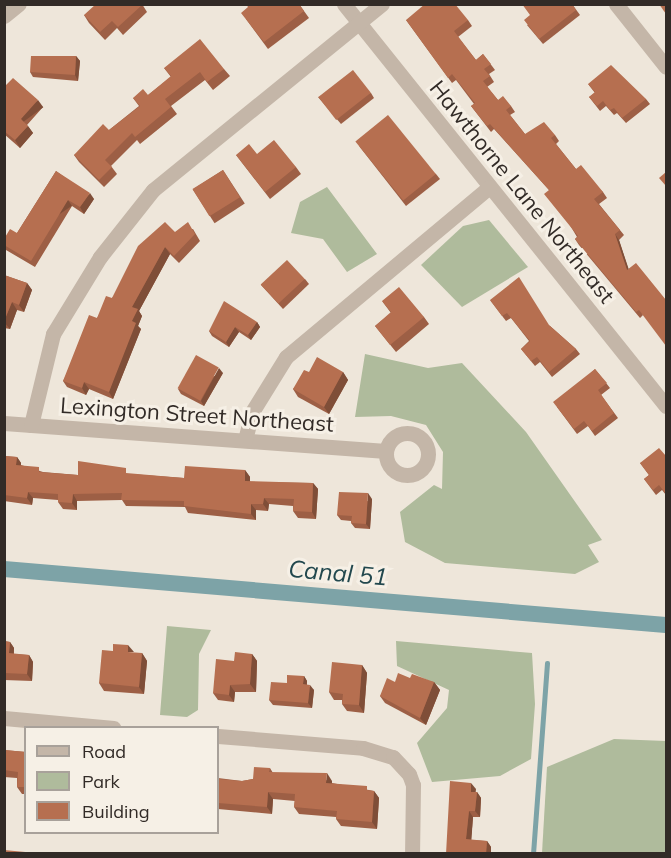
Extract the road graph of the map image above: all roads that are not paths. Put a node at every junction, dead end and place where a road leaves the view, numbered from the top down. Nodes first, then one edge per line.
1 (19, 4) edge
2 (344, 4) edge
3 (382, 4) edge
4 (616, 4) edge
5 (4, 16) edge
6 (359, 24) junction
7 (666, 67) edge
8 (489, 188) junction
9 (666, 406) edge
10 (4, 423) edge
11 (31, 425) junction
12 (246, 440) junction
13 (386, 452) dead end
14 (4, 718) edge
15 (92, 726) edge
16 (219, 736) edge
17 (412, 854) edge

1 - 5 street
2 - 6 street, Hawthorne Lane Northeast
3 - 6 street
4 - 7 street
6 - 8 street, Hawthorne Lane Northeast
6 - 11 street
8 - 9 street, Hawthorne Lane Northeast
8 - 12 street
10 - 11 street, Lexington Street Northeast
11 - 12 street, Lexington Street Northeast
12 - 13 street, Lexington Street Northeast
14 - 15 street
16 - 17 street

